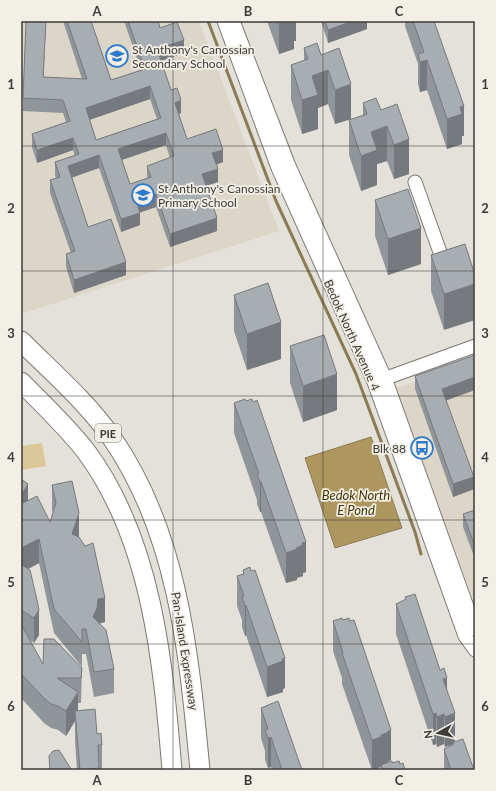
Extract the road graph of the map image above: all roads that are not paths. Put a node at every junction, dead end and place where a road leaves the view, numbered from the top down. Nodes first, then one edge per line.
1 (224, 21) edge
2 (233, 21) edge
3 (416, 182) dead end
4 (447, 272) edge
5 (21, 341) edge
6 (475, 346) edge
7 (475, 354) edge
8 (21, 382) edge
9 (381, 384) junction
10 (475, 629) edge
11 (475, 650) edge
12 (164, 688) junction
13 (165, 770) edge
14 (172, 770) edge
15 (200, 770) edge

1 - 9 street, Bedok North Avenue 4
2 - 9 street, Bedok North Avenue 4
3 - 4 street
5 - 15 highway, Pan-Island Expressway / PIE
6 - 9 street
7 - 9 street
8 - 12 highway, PIE
9 - 10 street, Bedok North Avenue 4
9 - 11 street, Bedok North Avenue 4
12 - 13 highway
12 - 14 highway, PIE

